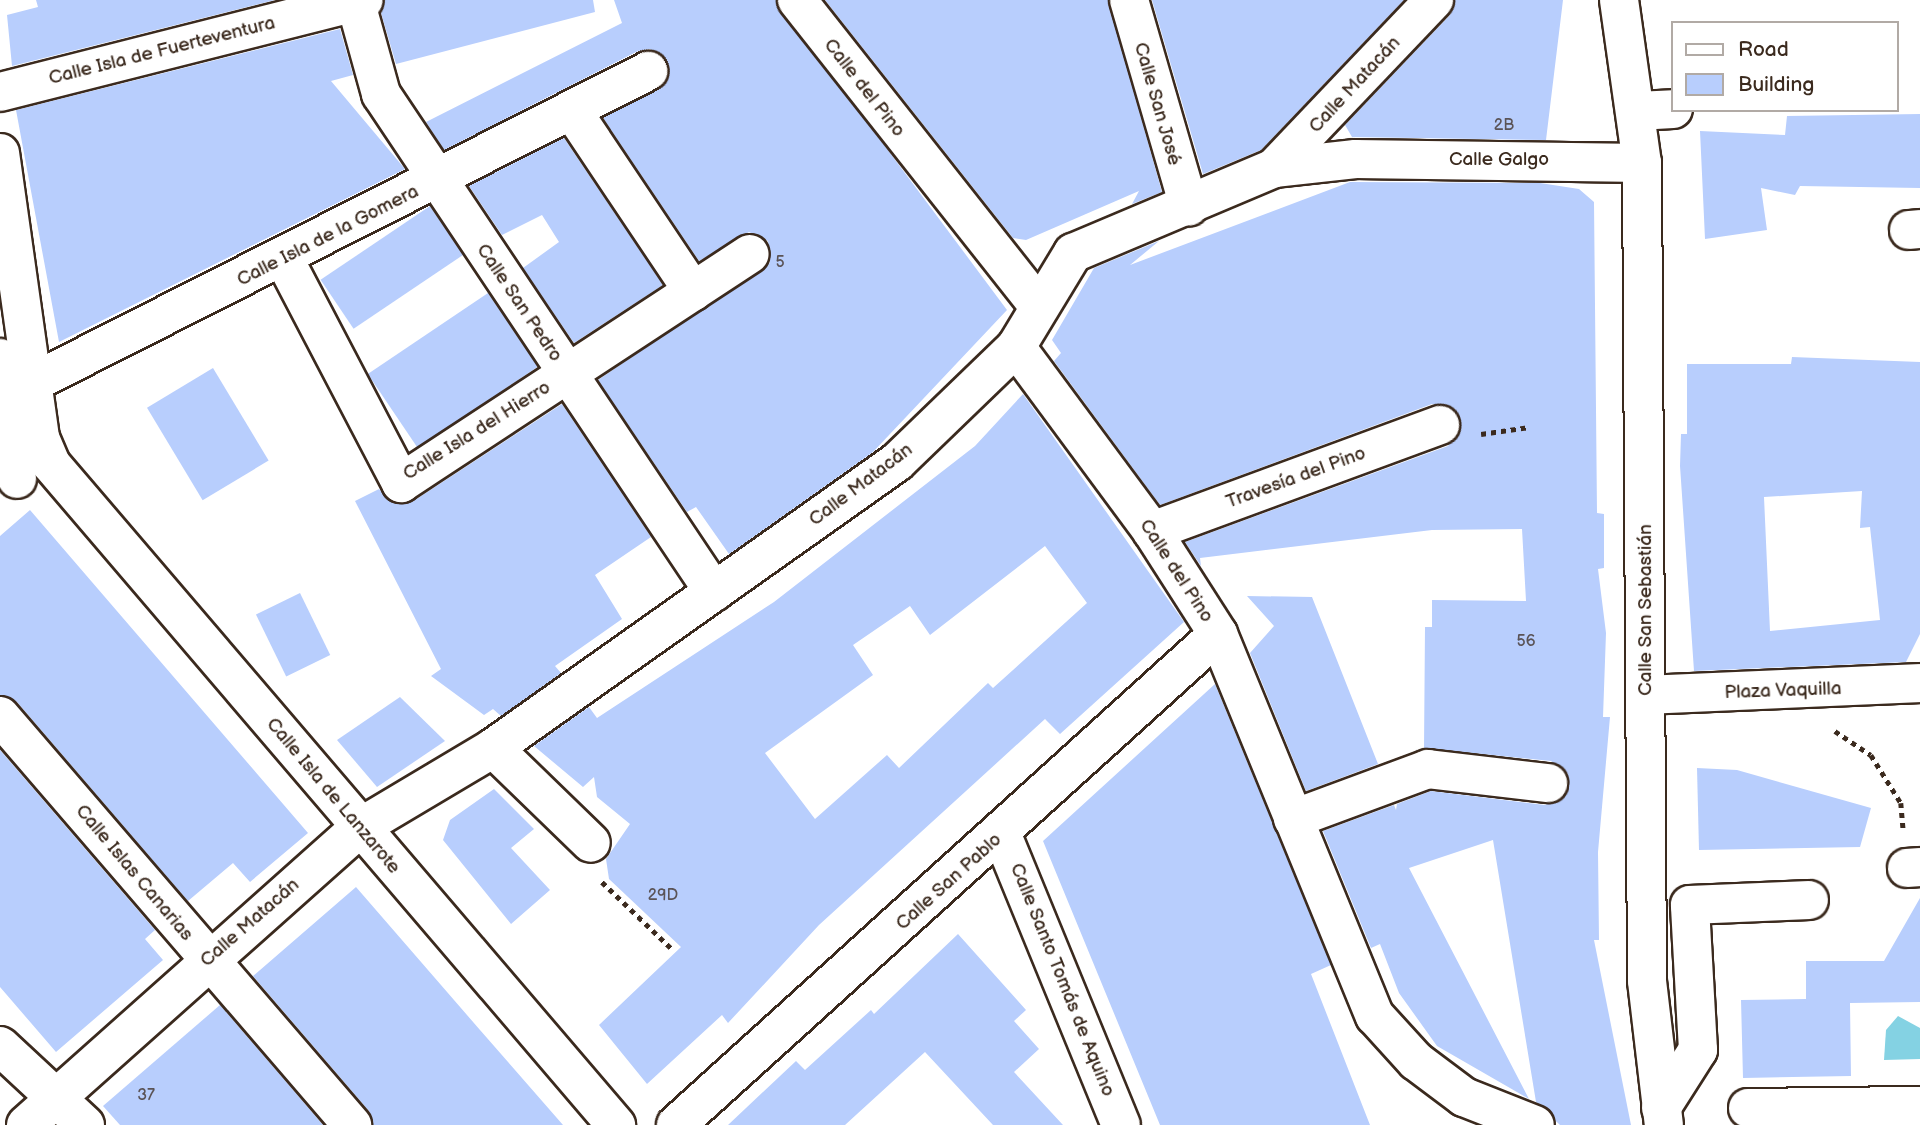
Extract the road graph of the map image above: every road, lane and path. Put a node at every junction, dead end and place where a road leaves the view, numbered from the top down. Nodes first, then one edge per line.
1 (797, 0) edge
2 (1129, 0) edge
3 (1434, 0) edge
4 (1619, 0) edge
5 (358, 1) edge
6 (648, 71) dead end
7 (0, 92) edge
8 (1655, 110) edge
9 (573, 112) junction
10 (0, 153) edge
11 (1356, 159) joint
12 (1642, 163) junction
13 (1274, 168) junction
14 (438, 180) junction
15 (1189, 206) junction
16 (750, 254) dead end
17 (284, 259) junction
18 (693, 291) junction
19 (1038, 305) junction
20 (1016, 346) junction
21 (0, 358) edge
22 (567, 375) junction
23 (19, 391) junction
24 (1440, 425) joint
25 (1531, 427) dead end
26 (23, 479) edge
27 (1152, 531) junction
28 (714, 592) junction
29 (1218, 634) junction
30 (1920, 683) edge
31 (1780, 692) junction
32 (1646, 695) junction
33 (0, 716) edge
34 (493, 748) junction
35 (1548, 783) dead end
36 (1293, 819) junction
37 (359, 828) junction
38 (1002, 835) junction
39 (591, 843) joint
40 (1913, 867) edge
41 (1809, 900) dead end
42 (672, 949) dead end
43 (208, 960) junction
44 (0, 1046) edge
45 (59, 1095) junction
46 (1920, 1106) edge
47 (1748, 1108) dead end
48 (1662, 1117) edge
49 (26, 1125) edge
50 (85, 1125) edge
51 (352, 1125) edge
52 (616, 1125) edge
53 (676, 1125) edge
54 (1121, 1125) edge
55 (1535, 1125) edge

1 - 19 street, Calle del Pino
2 - 15 street, Calle San José
3 - 13 street, Calle Matacán
4 - 8 street, Calle San Sebastián
5 - 7 street, Calle Isla de Fuerteventura
5 - 14 street, Calle San Pedro
6 - 9 street, Calle Isla de la Gomera
8 - 12 street, Calle San Sebastián
9 - 14 street, Calle Isla de la Gomera
9 - 18 street
10 - 23 street
11 - 12 street, Calle Galgo
11 - 13 street, Calle Matacán
12 - 32 street, Calle San Sebastián
13 - 15 street, Calle Matacán
14 - 17 street, Calle Isla de la Gomera
14 - 22 street, Calle San Pedro
15 - 19 street, Calle Matacán
16 - 18 street, Calle Isla del Hierro
17 - 22 street, Calle Isla del Hierro
17 - 23 street, Calle Isla de la Gomera
18 - 22 street, Calle Isla del Hierro
19 - 20 street, Calle Matacán
20 - 27 street, Calle del Pino
20 - 28 street, Calle Matacán
21 - 23 street
22 - 28 street, Calle San Pedro
23 - 26 street
24 - 25 path
24 - 27 street, Travesía del Pino
26 - 37 street, Calle Isla de Lanzarote
27 - 29 street, Calle del Pino
28 - 34 street, Calle Matacán
29 - 36 street, Calle del Pino
29 - 38 street, Calle San Pablo
30 - 31 street, Plaza Vaquilla
31 - 32 street, Plaza Vaquilla
31 - 40 path
32 - 48 street, Calle San Sebastián
33 - 43 street, Calle Islas Canarias
34 - 37 street, Calle Matacán
34 - 39 street
35 - 36 street
36 - 55 street, Calle del Pino
37 - 43 street, Calle Matacán
37 - 52 street, Calle Isla de Lanzarote
38 - 53 street, Calle San Pablo
38 - 54 street, Calle Santo Tomás de Aquino
39 - 42 path
41 - 48 street, Calle San Sebastián
43 - 45 street, Calle Matacán
43 - 51 street, Calle Islas Canarias
44 - 45 street
45 - 49 street, Calle Matacán
45 - 50 street
46 - 47 street

